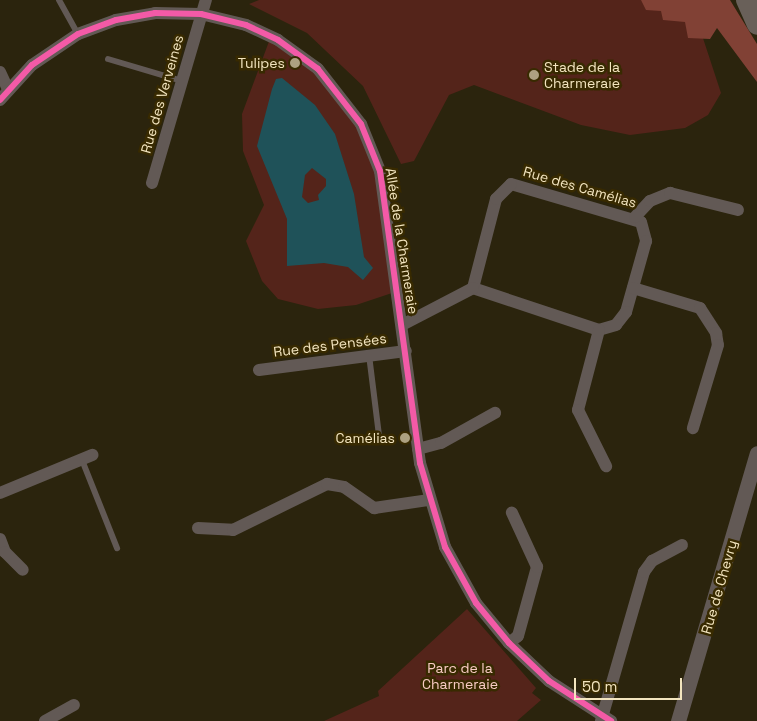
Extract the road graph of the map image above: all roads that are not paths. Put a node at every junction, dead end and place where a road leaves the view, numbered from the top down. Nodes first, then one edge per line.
1 (59, 0) edge
2 (206, 0) edge
3 (747, 0) edge
4 (757, 13) edge
5 (201, 14) junction
6 (757, 24) edge
7 (78, 34) junction
8 (108, 59) dead end
9 (0, 72) edge
10 (182, 81) junction
11 (8, 90) junction
12 (0, 100) edge
13 (152, 183) dead end
14 (738, 210) dead end
15 (635, 217) junction
16 (473, 288) junction
17 (633, 288) junction
18 (402, 325) junction
19 (599, 330) junction
20 (406, 351) junction
21 (369, 355) junction
22 (259, 370) dead end
23 (495, 413) dead end
24 (693, 428) dead end
25 (379, 435) dead end
26 (418, 449) junction
27 (757, 453) edge
28 (87, 458) joint
29 (606, 466) dead end
30 (0, 493) edge
31 (429, 500) junction
32 (512, 513) dead end
33 (198, 528) dead end
34 (0, 540) edge
35 (682, 545) dead end
36 (117, 548) dead end
37 (23, 570) dead end
38 (509, 643) junction
39 (74, 705) dead end
40 (605, 720) edge
41 (45, 721) edge
42 (678, 721) edge

1 - 7 lane
2 - 5 street, Rue des Verveines
3 - 4 highway
3 - 6 highway
5 - 7 street, Allée de la Charmeraie
5 - 10 street, Rue des Verveines
5 - 18 street, Allée de la Charmeraie
7 - 11 street, Allée de la Charmeraie
8 - 10 lane
9 - 11 street
10 - 13 street, Rue des Verveines
11 - 12 street, Allée de la Charmeraie
14 - 15 street
15 - 16 street, Rue des Camélias
15 - 17 street, Rue des Camélias
16 - 18 street
16 - 19 street
17 - 19 street, Rue des Camélias
17 - 24 street
18 - 20 street, Allée de la Charmeraie
19 - 29 street
20 - 21 street, Rue des Pensées
20 - 26 street, Allée de la Charmeraie
21 - 22 street, Rue des Pensées
21 - 25 lane
23 - 26 street
26 - 31 street, Allée de la Charmeraie
27 - 42 street, Rue de Chevry
28 - 30 street
28 - 36 lane
31 - 33 street
31 - 38 street, Allée de la Charmeraie
32 - 38 street
34 - 37 street
35 - 40 street
38 - 40 street, Allée de la Charmeraie
39 - 41 street

